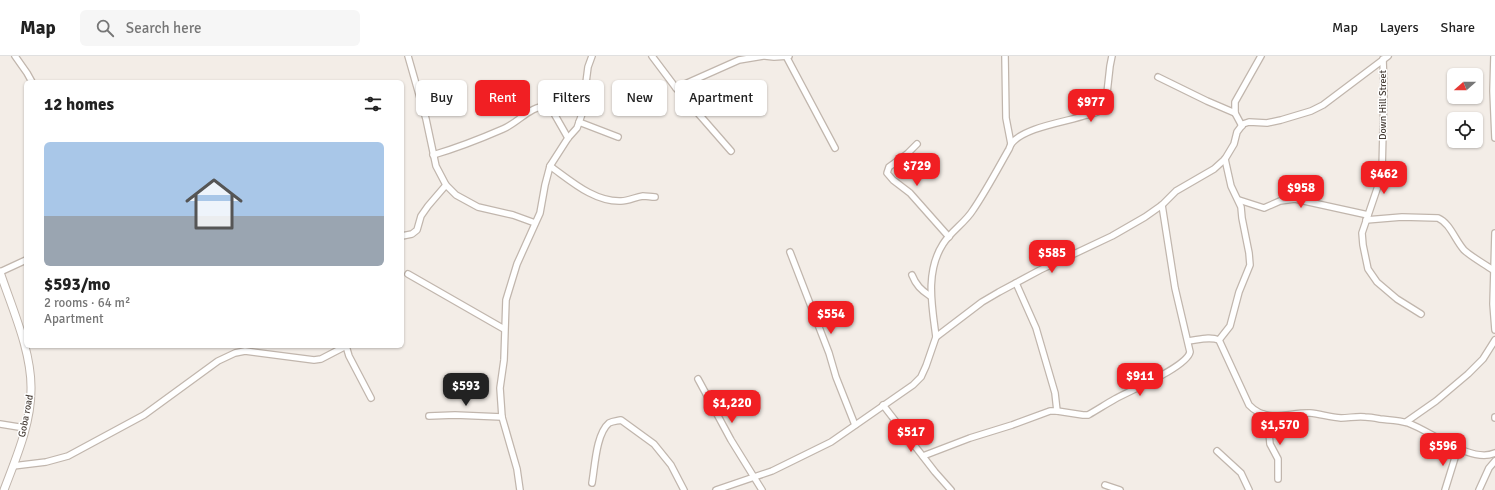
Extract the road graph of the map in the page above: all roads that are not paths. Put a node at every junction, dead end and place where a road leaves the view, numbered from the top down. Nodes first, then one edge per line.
1 (15, 56) edge
2 (408, 56) edge
3 (592, 56) edge
4 (652, 56) edge
5 (764, 56) edge
6 (786, 56) edge
7 (789, 56) edge
8 (1005, 56) edge
9 (1112, 56) edge
10 (1261, 56) edge
11 (1494, 56) edge
12 (750, 57) edge
13 (1386, 57) edge
14 (1158, 77) dead end
15 (31, 80) edge
16 (694, 80) edge
17 (675, 87) edge
18 (1234, 113) junction
19 (700, 116) edge
20 (579, 122) junction
21 (1242, 126) junction
22 (618, 137) dead end
23 (568, 138) junction
24 (1495, 138) edge
25 (917, 144) dead end
26 (1011, 144) junction
27 (835, 148) dead end
28 (731, 151) dead end
29 (433, 154) junction
30 (1225, 159) junction
31 (550, 166) junction
32 (446, 185) junction
33 (655, 197) dead end
34 (1239, 200) junction
35 (1162, 205) junction
36 (1367, 218) junction
37 (535, 223) junction
38 (1495, 233) edge
39 (404, 236) edge
40 (949, 237) junction
41 (790, 252) dead end
42 (24, 261) edge
43 (1493, 270) junction
44 (0, 272) edge
45 (408, 274) dead end
46 (912, 275) dead end
47 (1016, 282) junction
48 (930, 296) junction
49 (1421, 314) dead end
50 (504, 329) junction
51 (1495, 330) edge
52 (936, 337) junction
53 (1219, 340) junction
54 (1495, 340) edge
55 (1188, 341) junction
56 (24, 345) edge
57 (25, 348) edge
58 (342, 348) edge
59 (347, 348) edge
60 (698, 379) dead end
61 (371, 398) dead end
62 (883, 405) junction
63 (1058, 411) junction
64 (1263, 414) junction
65 (429, 416) dead end
66 (502, 417) junction
67 (1406, 422) junction
68 (0, 424) edge
69 (855, 425) junction
70 (25, 428) junction
71 (1458, 448) junction
72 (1217, 451) dead end
73 (1495, 453) edge
74 (923, 456) junction
75 (1495, 461) edge
76 (13, 466) junction
77 (754, 477) junction
78 (1278, 479) dead end
79 (592, 482) dead end
80 (1105, 485) dead end
81 (4, 490) edge
82 (520, 490) edge
83 (684, 490) edge
84 (716, 490) edge
85 (762, 490) edge
86 (951, 490) edge
87 (1120, 490) edge
88 (1248, 490) edge
89 (1445, 490) edge
90 (1479, 490) edge

1 - 15 street
2 - 29 street
3 - 20 street
4 - 17 street
5 - 6 street
5 - 12 street
6 - 7 street
6 - 27 street
8 - 26 street
9 - 26 street
10 - 18 street
11 - 24 street
12 - 16 street
13 - 21 street
13 - 36 street, Down Hill Street
14 - 18 street
18 - 21 street
19 - 28 street
20 - 22 street
20 - 23 street
21 - 30 street
23 - 29 street
23 - 31 street
25 - 40 street
26 - 40 street
29 - 32 street
30 - 34 street
30 - 35 street
31 - 33 street
31 - 37 street
32 - 37 street
32 - 39 street
34 - 36 street
34 - 53 street
35 - 47 street
35 - 55 street
36 - 43 street
36 - 49 street, Down Hill Street
37 - 50 street
38 - 43 street
40 - 48 street
41 - 69 street
42 - 44 street
43 - 51 street
44 - 56 street, Goba road
45 - 50 street
46 - 48 street
47 - 52 street
47 - 63 street
48 - 52 street
50 - 66 street
52 - 62 street
53 - 55 street
53 - 64 street
54 - 67 street
55 - 63 street
57 - 70 street, Goba road
58 - 76 street
59 - 61 street
60 - 77 street
62 - 69 street
62 - 74 street
63 - 74 street
64 - 67 street
64 - 78 street
65 - 66 street
66 - 82 street
67 - 71 street
68 - 70 street
69 - 77 street
70 - 76 street, Goba road
71 - 73 street
71 - 89 street
72 - 88 street
74 - 86 street
75 - 90 street
76 - 81 street, Goba road
77 - 84 street
77 - 85 street
79 - 83 street
80 - 87 street

